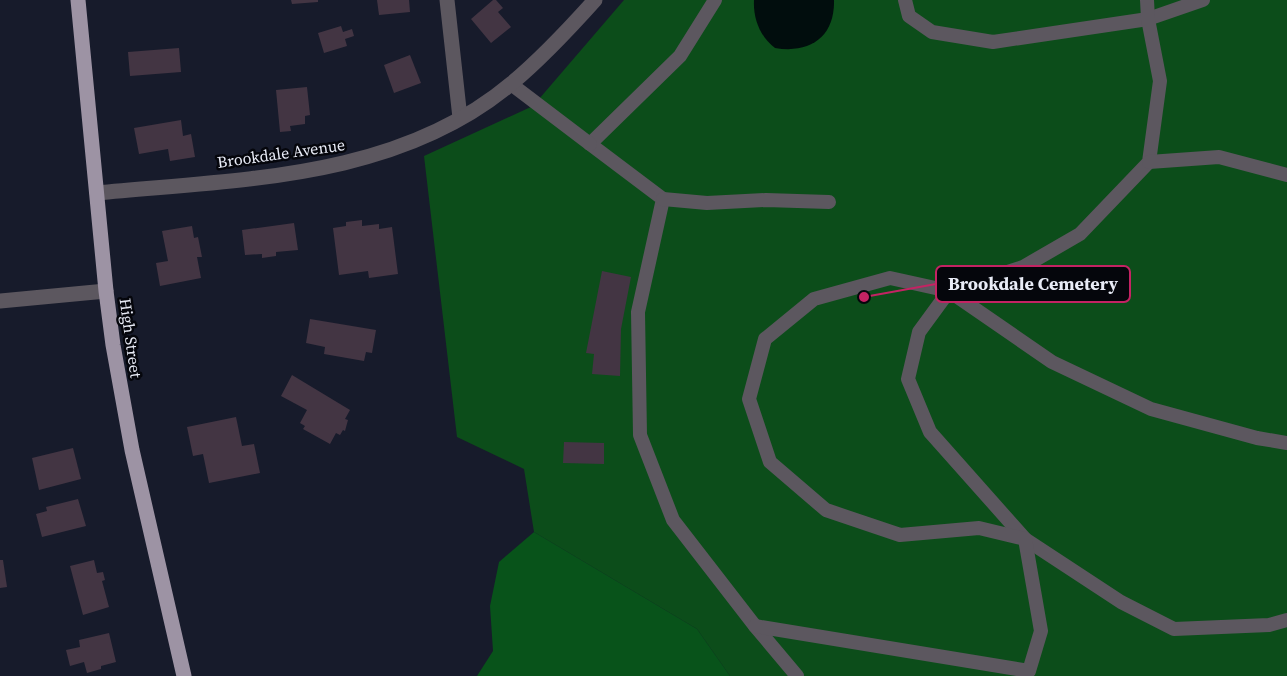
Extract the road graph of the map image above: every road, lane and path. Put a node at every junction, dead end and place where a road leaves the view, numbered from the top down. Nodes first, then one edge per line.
1 (78, 0) edge
2 (447, 0) edge
3 (595, 0) edge
4 (715, 0) edge
5 (905, 0) edge
6 (1147, 0) edge
7 (1203, 0) edge
8 (1148, 19) junction
9 (511, 84) junction
10 (460, 118) junction
11 (590, 144) junction
12 (1149, 162) junction
13 (1287, 175) edge
14 (98, 193) junction
15 (663, 199) junction
16 (829, 202) dead end
17 (106, 291) junction
18 (949, 291) junction
19 (0, 301) edge
20 (1287, 443) edge
21 (1025, 539) junction
22 (1287, 620) edge
23 (755, 626) junction
24 (1028, 674) edge
25 (184, 676) edge
26 (797, 676) edge

1 - 14 main road, High Street
2 - 10 street
3 - 9 street, Brookdale Avenue
4 - 11 lane
5 - 8 lane
6 - 8 lane
7 - 8 lane
8 - 12 lane
9 - 10 street, Brookdale Avenue
9 - 11 lane
10 - 14 street, Brookdale Avenue
11 - 15 lane
12 - 13 lane
12 - 18 lane
14 - 17 main road, High Street
15 - 16 lane
15 - 23 lane
17 - 19 street
17 - 25 main road, High Street
18 - 20 lane
18 - 21 lane
18 - 21 lane
21 - 22 lane
21 - 24 lane
23 - 24 lane
23 - 26 lane

